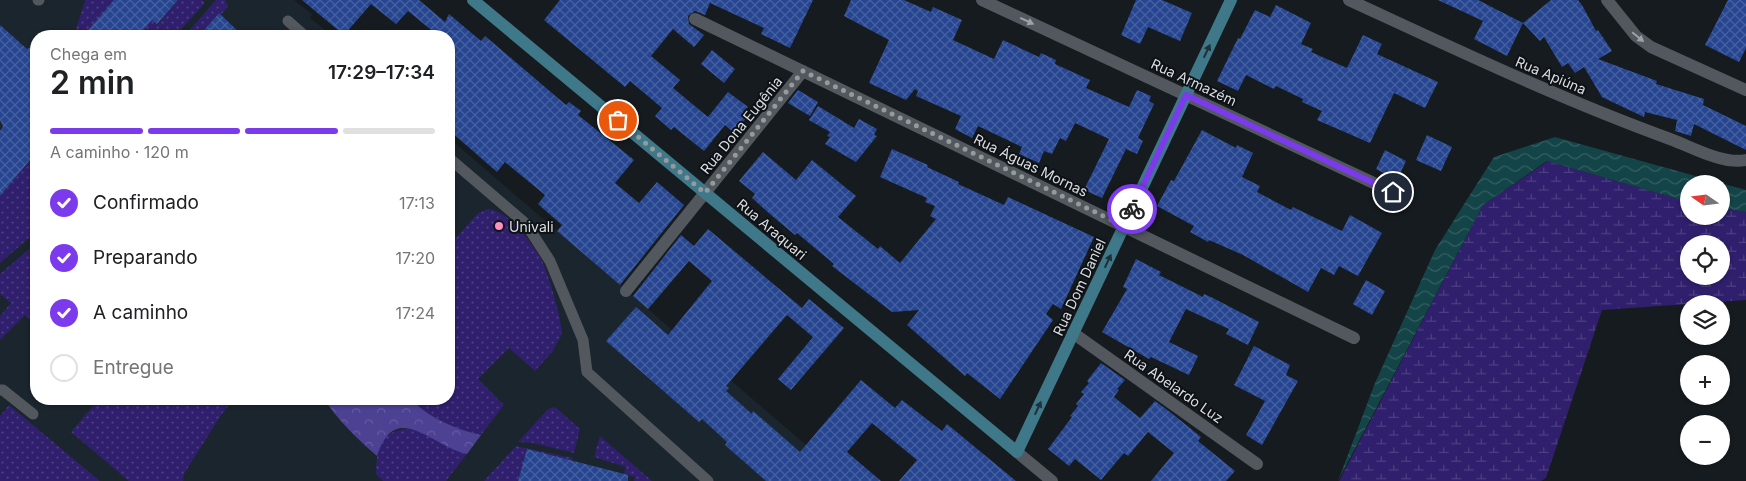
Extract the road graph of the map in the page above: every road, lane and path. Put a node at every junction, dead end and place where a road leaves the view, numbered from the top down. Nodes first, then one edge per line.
1 (474, 0) edge
2 (982, 0) edge
3 (1231, 0) edge
4 (1349, 0) edge
5 (1607, 0) edge
6 (695, 19) dead end
7 (288, 22) dead end
8 (298, 30) edge
9 (803, 71) junction
10 (1746, 90) edge
11 (1186, 95) junction
12 (1746, 160) edge
13 (455, 163) edge
14 (1393, 192) dead end
15 (705, 193) junction
16 (1124, 226) junction
17 (626, 292) dead end
18 (1074, 333) junction
19 (1354, 338) dead end
20 (0, 390) edge
21 (33, 414) dead end
22 (1017, 452) junction
23 (1257, 464) dead end
24 (708, 481) edge
25 (1052, 481) edge

1 - 15 street, Rua Araquari
2 -> 11 street, Rua Armazém
11 -> 3 street, Rua Dom Daniel
4 - 12 street, Rua Apiúna
5 -> 10 street
6 - 9 street, Rua Águas Mornas
7 - 8 lane
9 - 15 street, Rua Dona Eugênia
9 - 16 street, Rua Águas Mornas
11 - 14 street, Rua Armazém
11 - 16 street, Rua Dom Daniel
13 - 24 lane
15 - 17 street, Rua Dona Eugênia
15 - 22 street, Rua Araquari
18 -> 16 street, Rua Dom Daniel
16 - 19 street, Rua Águas Mornas
22 -> 18 street, Rua Dom Daniel
18 - 23 street, Rua Abelardo Luz
20 - 21 lane
22 - 25 street, Rua Araquari

